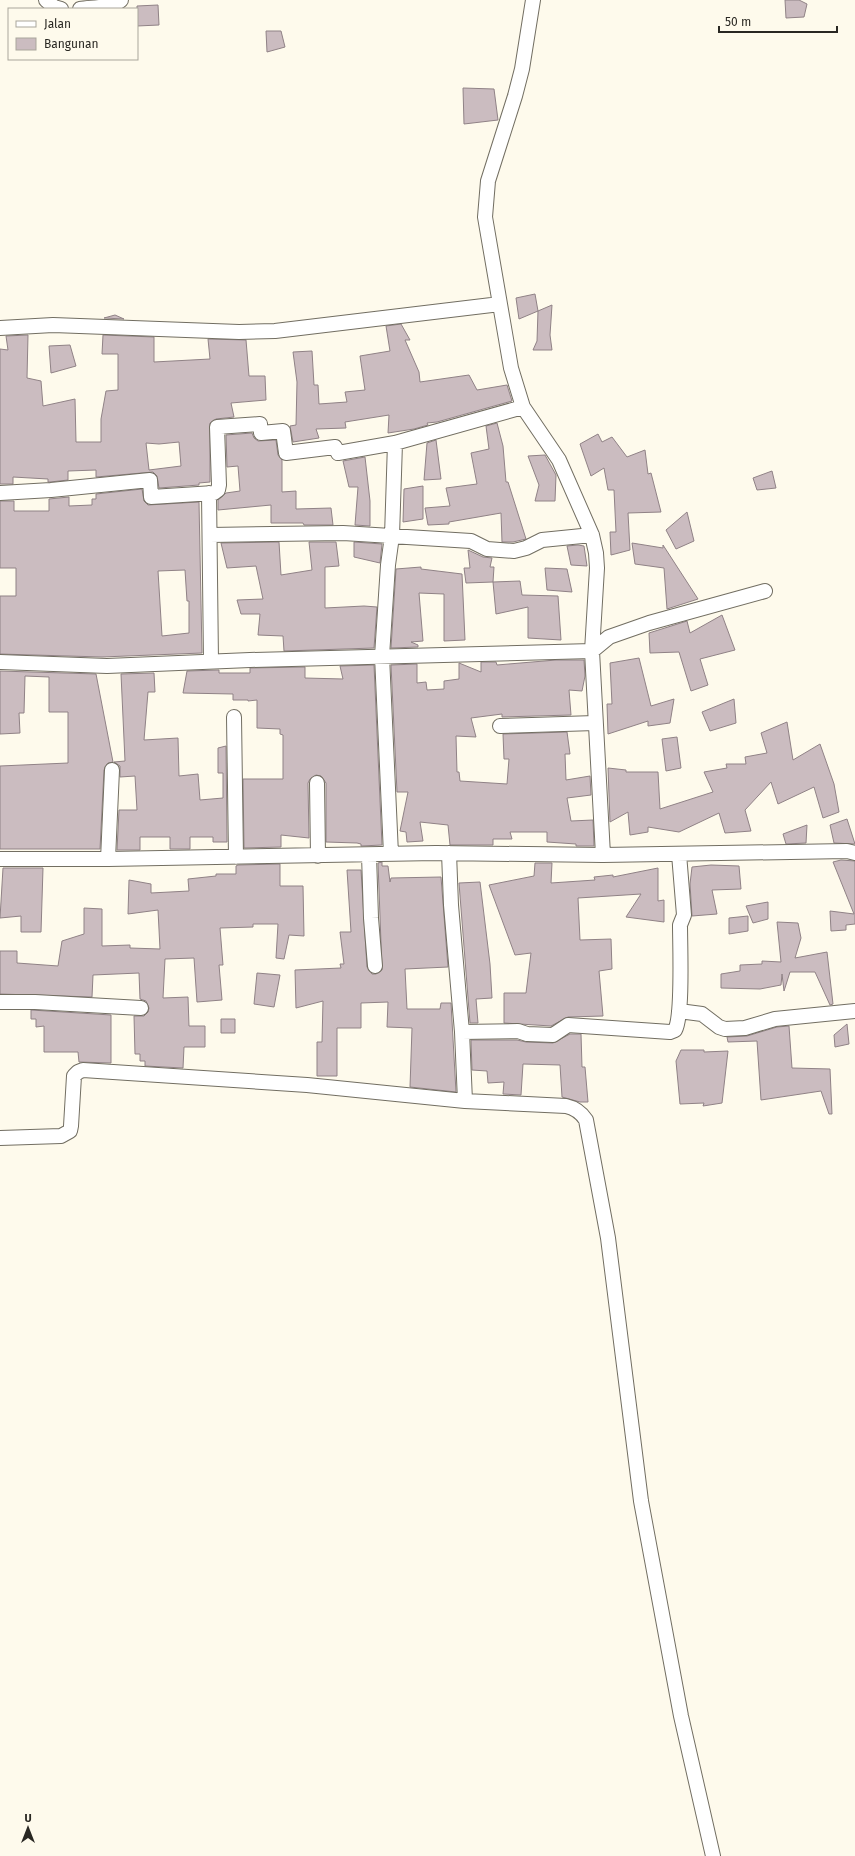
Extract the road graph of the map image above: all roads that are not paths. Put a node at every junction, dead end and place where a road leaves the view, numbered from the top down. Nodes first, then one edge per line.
1 (46, 0) edge
2 (121, 0) edge
3 (533, 0) edge
4 (58, 8) edge
5 (86, 8) edge
6 (500, 304) junction
7 (0, 328) edge
8 (523, 407) junction
9 (395, 443) junction
10 (0, 493) edge
11 (209, 493) junction
12 (592, 534) junction
13 (210, 535) junction
14 (392, 536) junction
15 (765, 592) dead end
16 (592, 651) junction
17 (382, 656) junction
18 (211, 661) junction
19 (0, 662) edge
20 (234, 717) dead end
21 (595, 723) junction
22 (500, 726) dead end
23 (112, 770) dead end
24 (317, 783) dead end
25 (450, 853) junction
26 (855, 853) edge
27 (391, 854) junction
28 (679, 854) junction
29 (369, 855) junction
30 (603, 855) junction
31 (318, 856) junction
32 (236, 857) junction
33 (0, 859) edge
34 (108, 859) junction
35 (375, 966) dead end
36 (0, 1002) edge
37 (141, 1008) dead end
38 (679, 1011) junction
39 (855, 1012) edge
40 (462, 1032) junction
41 (465, 1101) junction
42 (0, 1138) edge
43 (713, 1856) edge

1 - 4 street
2 - 5 street
3 - 6 street
6 - 7 street
6 - 8 street
8 - 9 street
8 - 12 street
9 - 11 street
9 - 14 street
10 - 11 street
11 - 13 street
12 - 14 street
12 - 16 street
13 - 14 street
13 - 18 street
14 - 17 street
15 - 16 street
16 - 17 street
16 - 21 street
17 - 18 street
17 - 27 street
18 - 19 street
20 - 32 street
21 - 22 street
21 - 30 street
23 - 34 street
24 - 31 street
25 - 27 street
25 - 30 street
25 - 40 street
26 - 28 street
27 - 29 street
28 - 30 street
28 - 38 street
29 - 31 street
29 - 35 street
31 - 32 street
32 - 34 street
33 - 34 street
36 - 37 street
38 - 39 street
38 - 40 street
40 - 41 street
41 - 42 street
41 - 43 street

